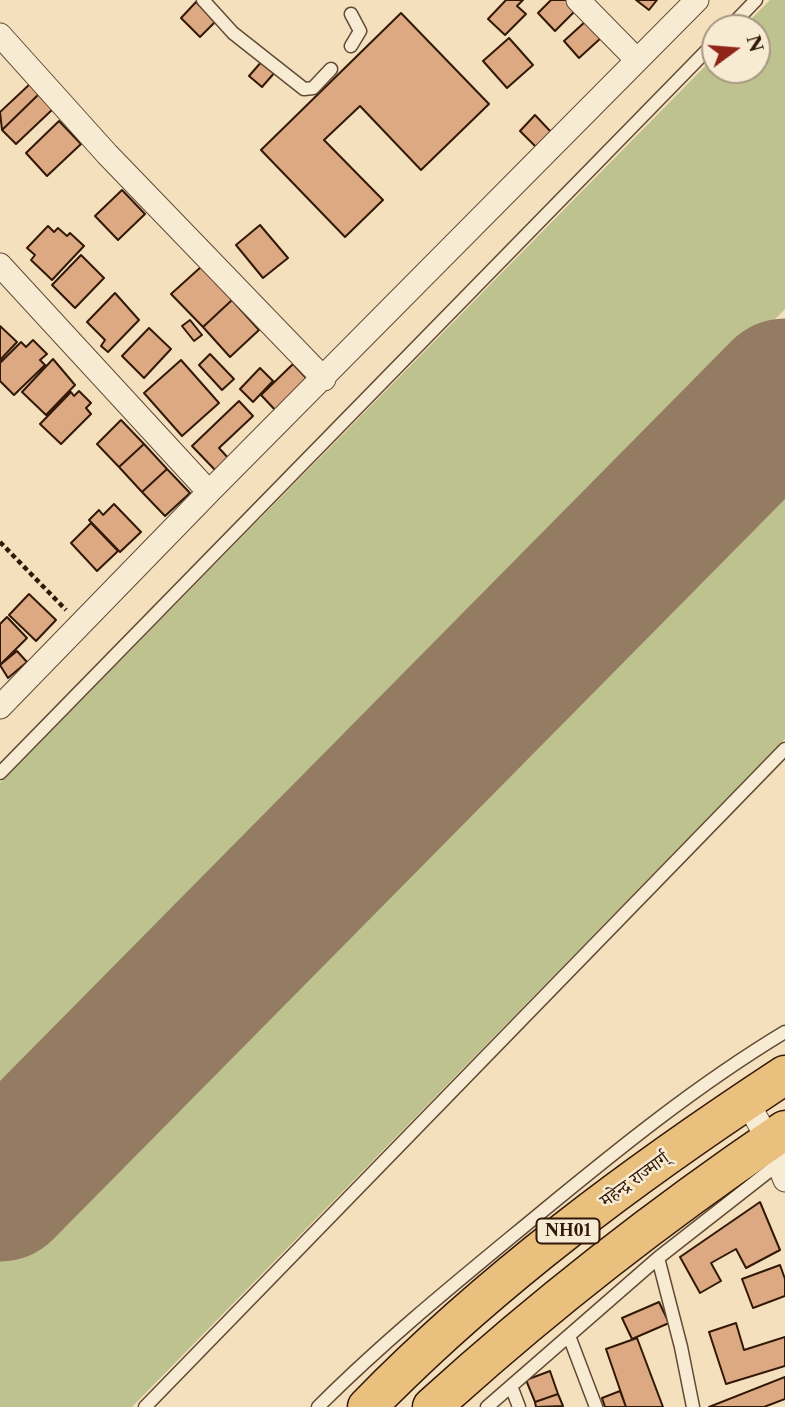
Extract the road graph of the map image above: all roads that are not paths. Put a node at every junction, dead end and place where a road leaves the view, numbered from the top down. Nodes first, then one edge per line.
1 (578, 0) edge
2 (697, 0) edge
3 (756, 0) edge
4 (211, 3) edge
5 (351, 14) dead end
6 (742, 14) edge
7 (0, 35) edge
8 (351, 46) dead end
9 (701, 56) edge
10 (637, 60) junction
11 (331, 69) dead end
12 (0, 265) edge
13 (324, 379) junction
14 (209, 492) junction
15 (3, 699) edge
16 (785, 749) edge
17 (0, 773) edge
18 (785, 1032) edge
19 (785, 1075) edge
20 (746, 1100) junction
21 (780, 1154) edge
22 (657, 1258) junction
23 (569, 1336) junction
24 (511, 1386) junction
25 (145, 1407) edge
26 (318, 1407) edge
27 (367, 1407) edge
28 (432, 1407) edge
29 (487, 1407) edge
30 (519, 1407) edge
31 (596, 1407) edge
32 (693, 1407) edge

1 - 10 street
2 - 10 street
3 - 6 lane
4 - 11 lane
5 - 8 lane
7 - 13 street
9 - 17 lane
10 - 13 street
12 - 14 street
13 - 14 street
14 - 15 street
16 - 25 lane
18 - 26 lane
19 - 20 highway, महेन्द्र राज्मार्ग् / NH01
20 - 21 street
20 - 27 highway, महेन्द्र राज्मार्ग् / NH01
21 - 22 lane
21 - 28 highway, NH01
22 - 23 lane
22 - 32 lane
23 - 24 lane
23 - 31 lane
24 - 29 lane
24 - 30 lane

